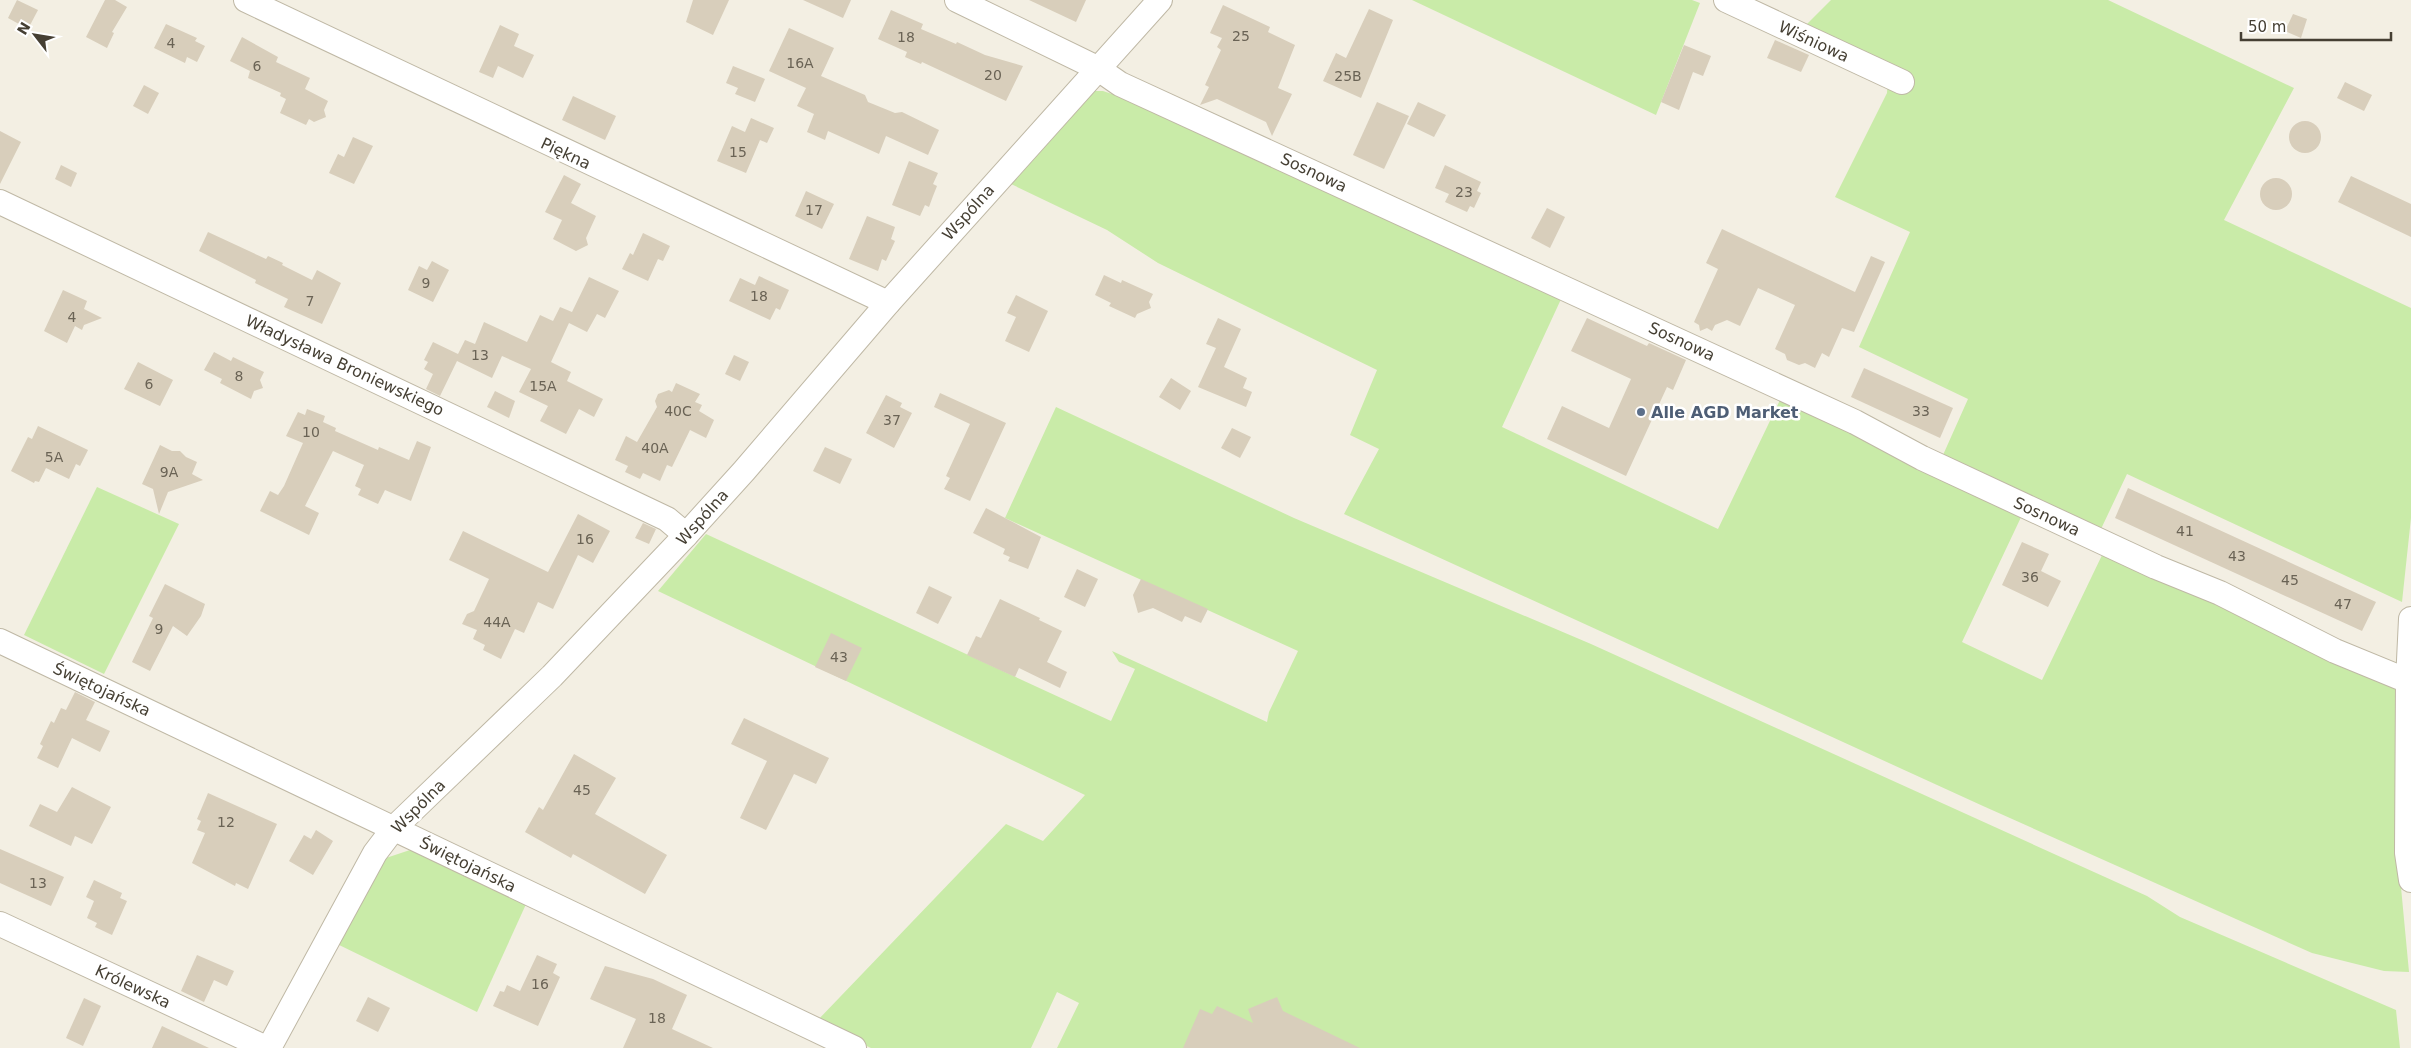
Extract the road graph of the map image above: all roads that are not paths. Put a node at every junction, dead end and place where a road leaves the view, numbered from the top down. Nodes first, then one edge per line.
1 (246, 0) edge
2 (957, 0) edge
3 (1160, 0) edge
4 (1726, 0) edge
5 (1097, 68) junction
6 (1902, 82) dead end
7 (0, 202) edge
8 (888, 303) junction
9 (686, 535) junction
10 (2411, 619) edge
11 (0, 641) edge
12 (2408, 681) junction
13 (394, 828) junction
14 (2411, 880) edge
15 (0, 924) edge
16 (268, 1048) edge
17 (854, 1048) edge

1 - 8 street, Piękna
2 - 5 street, Sosnowa
3 - 5 street, Wspólna
4 - 6 street, Wiśniowa
5 - 8 street, Wspólna
5 - 12 street, Sosnowa
7 - 9 street, Władysława Broniewskiego
8 - 9 street, Wspólna
9 - 13 street, Wspólna
10 - 12 street
11 - 13 street, Świętojańska
12 - 14 street
13 - 16 street, Wspólna
13 - 17 street, Świętojańska
15 - 16 street, Królewska

